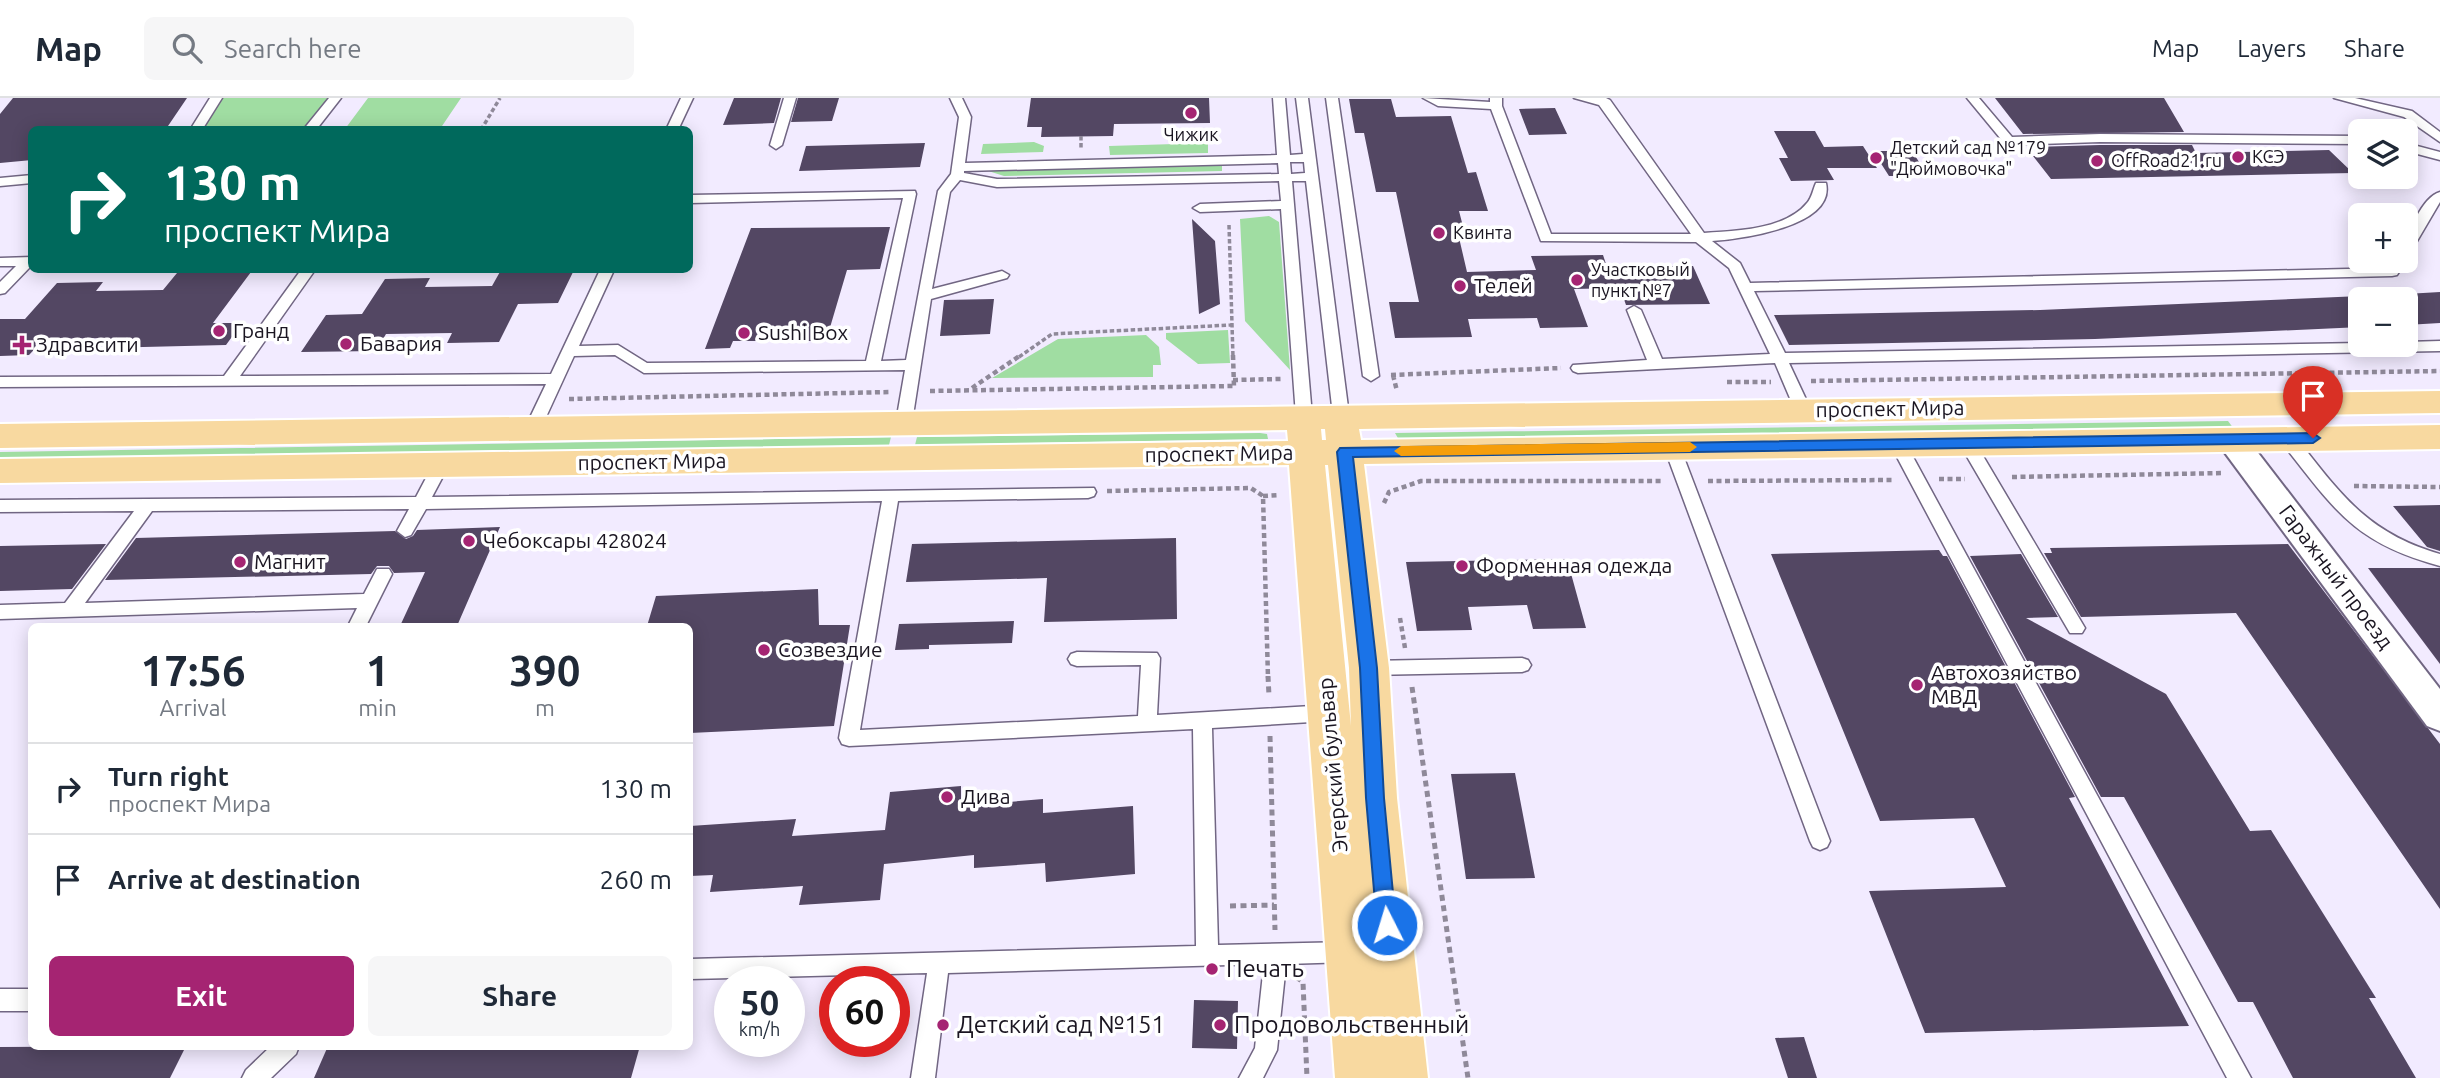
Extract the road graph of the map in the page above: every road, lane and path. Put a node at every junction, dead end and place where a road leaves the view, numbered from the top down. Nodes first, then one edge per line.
1 (216, 98) edge
2 (334, 98) edge
3 (500, 98) edge
4 (687, 98) edge
5 (790, 98) edge
6 (956, 98) edge
7 (1279, 98) edge
8 (1302, 98) edge
9 (1332, 98) edge
10 (1429, 98) edge
11 (1580, 98) edge
12 (1972, 98) edge
13 (2340, 98) edge
14 (1603, 101) edge
15 (1496, 102) edge
16 (198, 126) edge
17 (312, 126) edge
18 (483, 126) edge
19 (675, 126) edge
20 (2440, 138) edge
21 (2348, 141) edge
22 (776, 145) dead end
23 (2418, 150) edge
24 (2440, 156) edge
25 (1285, 158) junction
26 (1309, 158) junction
27 (957, 171) junction
28 (1286, 177) junction
29 (1311, 177) junction
30 (28, 180) edge
31 (0, 182) edge
32 (1821, 186) dead end
33 (2440, 196) edge
34 (693, 199) edge
35 (1289, 205) junction
36 (1229, 207) junction
37 (1200, 208) dead end
38 (2418, 228) edge
39 (1701, 239) junction
40 (0, 261) edge
41 (28, 261) edge
42 (28, 263) edge
43 (307, 273) edge
44 (606, 273) edge
45 (2349, 273) edge
46 (1002, 275) dead end
47 (1746, 287) junction
48 (0, 290) edge
49 (924, 296) junction
50 (1634, 310) dead end
51 (1231, 325) junction
52 (2440, 346) edge
53 (569, 351) junction
54 (1780, 358) junction
55 (1656, 363) junction
56 (912, 365) junction
57 (872, 366) junction
58 (1577, 368) dead end
59 (2440, 371) edge
60 (1371, 376) dead end
61 (230, 379) junction
62 (556, 379) junction
63 (1284, 379) dead end
64 (1233, 380) junction
65 (0, 382) edge
66 (1233, 386) junction
67 (970, 389) junction
68 (929, 391) dead end
69 (1238, 394) dead end
70 (1800, 396) junction
71 (2440, 402) edge
72 (2260, 404) junction
73 (904, 422) junction
74 (533, 428) junction
75 (1305, 434) junction
76 (1343, 434) junction
77 (0, 436) edge
78 (2440, 437) edge
79 (2231, 439) junction
80 (2288, 439) junction
81 (1967, 443) junction
82 (1898, 444) junction
83 (1672, 447) junction
84 (896, 458) junction
85 (441, 465) junction
86 (0, 471) edge
87 (2256, 472) junction
88 (1249, 477) dead end
89 (2009, 477) dead end
90 (1909, 480) dead end
91 (1707, 481) dead end
92 (2323, 481) junction
93 (2440, 487) edge
94 (1251, 488) junction
95 (1088, 492) joint
96 (1281, 494) dead end
97 (891, 495) junction
98 (1263, 496) junction
99 (421, 503) junction
100 (146, 505) junction
101 (0, 506) edge
102 (405, 531) dead end
103 (2440, 560) edge
104 (383, 574) dead end
105 (369, 601) junction
106 (69, 611) junction
107 (0, 612) edge
108 (358, 623) edge
109 (2076, 628) dead end
110 (1077, 659) dead end
111 (1522, 665) dead end
112 (1369, 668) junction
113 (1324, 670) junction
114 (1269, 705) dead end
115 (1328, 713) junction
116 (2440, 716) edge
117 (1202, 721) junction
118 (1147, 724) junction
119 (1270, 726) dead end
120 (1819, 841) dead end
121 (1274, 905) junction
122 (1206, 907) junction
123 (1275, 944) junction
124 (1369, 951) junction
125 (1207, 955) junction
126 (939, 962) junction
127 (693, 969) edge
128 (1289, 971) dead end
129 (0, 1000) edge
130 (28, 1000) edge
131 (284, 1050) edge
132 (254, 1078) edge
133 (923, 1078) edge
134 (1251, 1078) edge
135 (1307, 1078) edge
136 (1360, 1078) edge
137 (1403, 1078) edge
138 (2239, 1078) edge

1 - 16 lane
2 - 17 lane
3 - 18 path
4 - 19 lane
5 - 22 lane
6 - 27 lane
7 - 25 lane
8 - 26 lane
9 - 60 lane
10 - 15 lane
11 - 14 lane
12 - 21 lane
13 - 20 lane
14 - 39 lane
15 - 39 lane
23 - 24 lane
25 - 26 lane
25 - 27 lane
25 - 28 lane
26 - 29 lane
27 - 28 lane
27 - 49 lane
28 - 29 lane
28 - 35 lane
29 - 76 lane
30 - 31 lane
32 - 39 lane
33 - 38 lane
34 - 57 lane
35 - 36 lane
35 - 75 lane
36 - 37 lane
36 - 51 path
39 - 47 lane
40 - 41 lane
42 - 48 lane
43 - 61 lane
44 - 53 lane
45 - 47 lane
46 - 49 lane
47 - 54 lane
49 - 56 lane
50 - 55 lane
51 - 64 path
51 - 67 path
52 - 54 lane
53 - 57 lane
53 - 62 lane
54 - 55 lane
54 - 70 lane
55 - 58 lane
56 - 57 lane
56 - 73 lane
59 - 70 path
61 - 62 lane
61 - 65 lane
62 - 74 lane
63 - 64 path
64 - 66 path
66 - 67 path
66 - 69 path
67 - 68 path
70 - 72 main road, проспект Мира
70 - 76 main road, проспект Мира
71 - 72 main road, проспект Мира
72 - 80 main road
73 - 74 main road, проспект Мира
73 - 75 main road, проспект Мира
73 - 84 main road
74 - 77 main road, проспект Мира
75 - 76 main road
75 - 84 main road, проспект Мира
75 - 113 main road, Эгерский бульвар
76 - 83 main road, проспект Мира
76 - 112 main road, Эгерский бульвар
78 - 80 main road, проспект Мира
79 - 80 main road, проспект Мира
79 - 81 main road, проспект Мира
79 - 87 street, Гаражный проезд
80 - 92 lane
81 - 82 main road, проспект Мира
81 - 109 lane
82 - 83 main road, проспект Мира
82 - 138 lane
83 - 120 lane
84 - 85 main road, проспект Мира
85 - 86 main road, проспект Мира
85 - 99 lane
87 - 89 path
87 - 116 street, Гаражный проезд
88 - 94 path
90 - 91 path
92 - 93 path
92 - 103 lane
94 - 95 path
94 - 98 path
95 - 97 lane
96 - 98 path
97 - 99 lane
97 - 118 lane
98 - 114 path
99 - 100 lane
99 - 102 lane
100 - 101 lane
100 - 106 lane
104 - 105 lane
105 - 106 lane
105 - 108 lane
106 - 107 lane
110 - 118 lane
111 - 112 lane
112 - 113 main road
112 - 124 main road, Эгерский бульвар
113 - 115 main road, Эгерский бульвар
115 - 117 lane
115 - 124 main road, Эгерский бульвар
117 - 118 lane
117 - 122 lane
119 - 121 path
121 - 122 path
121 - 123 path
122 - 125 lane
123 - 124 lane
123 - 125 lane
123 - 134 lane
124 - 136 main road, Эгерский бульвар
124 - 137 main road, Эгерский бульвар
125 - 126 lane
126 - 127 lane
126 - 133 lane
128 - 135 path
129 - 130 lane
131 - 132 lane

